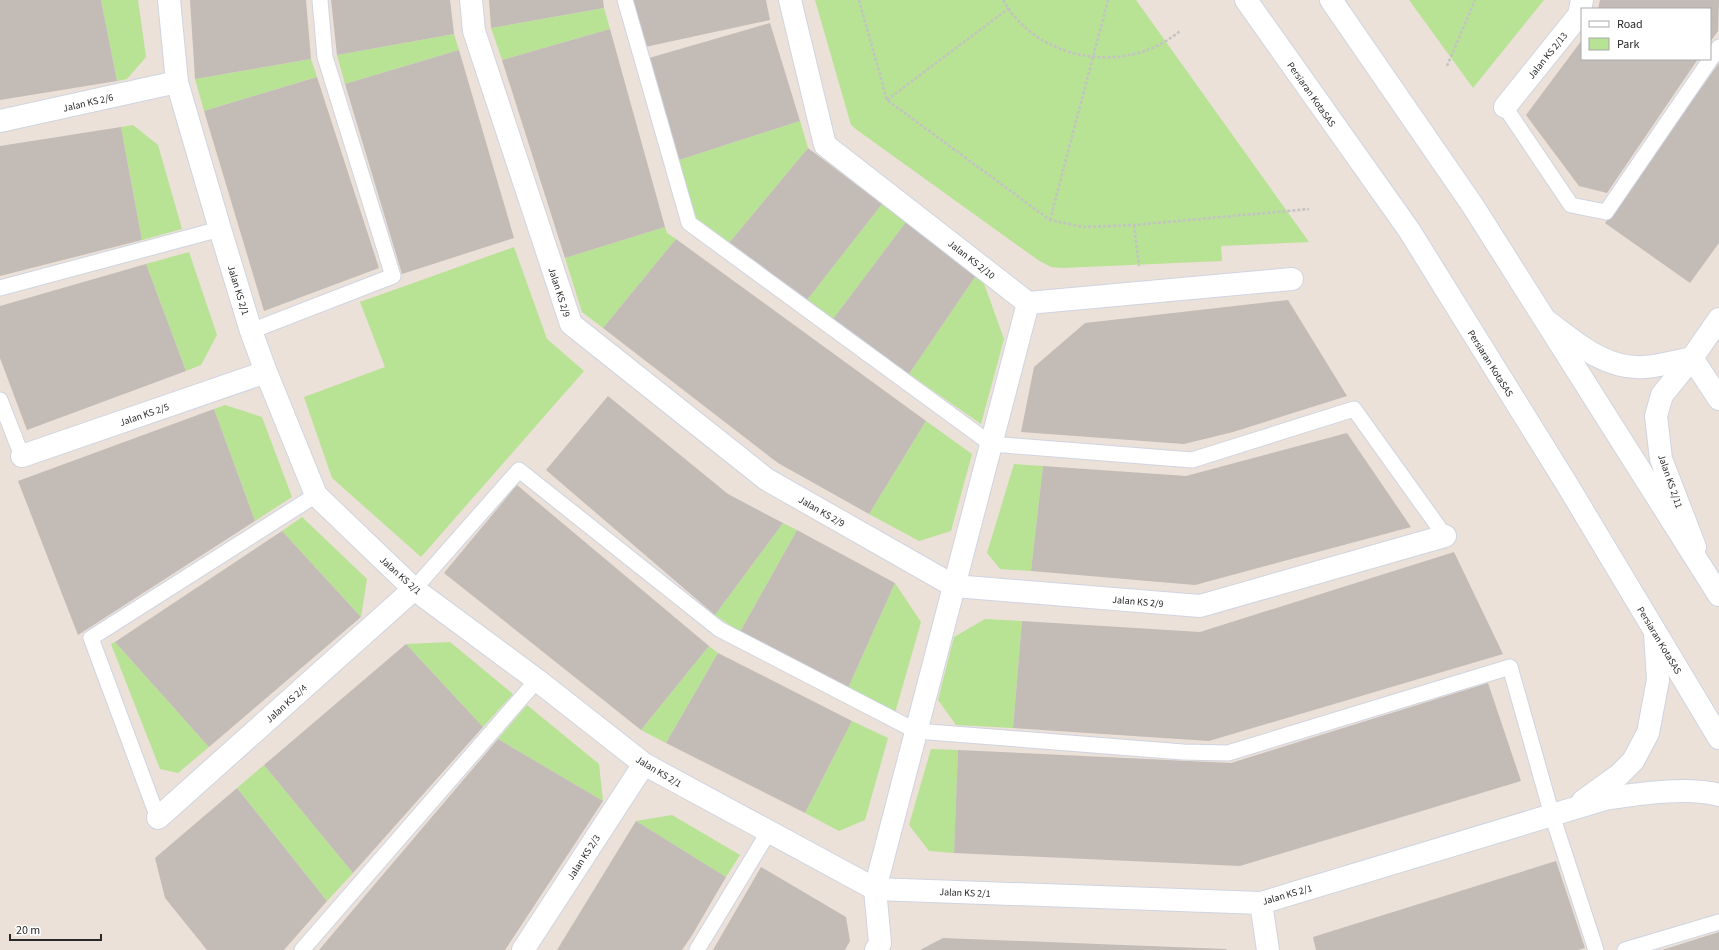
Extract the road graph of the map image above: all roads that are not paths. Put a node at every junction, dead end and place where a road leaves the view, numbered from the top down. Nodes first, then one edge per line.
1 (170, 0) edge
2 (320, 0) edge
3 (471, 0) edge
4 (625, 0) edge
5 (790, 0) edge
6 (1246, 0) edge
7 (1331, 0) edge
8 (1582, 0) edge
9 (1719, 47) edge
10 (1711, 59) edge
11 (1710, 60) edge
12 (177, 82) junction
13 (1505, 107) joint
14 (0, 121) edge
15 (220, 229) junction
16 (1292, 279) dead end
17 (0, 288) edge
18 (1028, 302) junction
19 (1544, 319) junction
20 (1719, 319) edge
21 (252, 331) junction
22 (1692, 358) junction
23 (266, 372) junction
24 (1719, 399) edge
25 (0, 400) edge
26 (991, 444) junction
27 (22, 456) joint
28 (316, 495) junction
29 (1445, 536) joint
30 (1700, 564) junction
31 (954, 586) junction
32 (414, 589) junction
33 (1719, 594) edge
34 (1655, 633) junction
35 (537, 680) junction
36 (916, 731) junction
37 (1719, 738) edge
38 (644, 764) junction
39 (1719, 795) edge
40 (1574, 808) junction
41 (1552, 814) junction
42 (158, 818) joint
43 (768, 833) junction
44 (875, 889) junction
45 (1261, 903) junction
46 (1719, 922) edge
47 (302, 950) edge
48 (523, 950) edge
49 (697, 950) edge
50 (876, 950) edge
51 (1268, 950) edge
52 (1596, 950) edge
53 (1625, 950) edge

1 - 12 street, Jalan KS 2/1
2 - 21 lane
3 - 31 street, Jalan KS 2/9
4 - 26 lane
5 - 18 street, Jalan KS 2/10
6 - 34 street, Persiaran KotaSAS
7 - 19 street
8 - 13 street, Jalan KS 2/13
9 - 10 lane
11 - 13 lane
12 - 14 street, Jalan KS 2/6
12 - 15 street, Jalan KS 2/1
15 - 17 lane
15 - 21 street, Jalan KS 2/1
16 - 18 street
18 - 26 street
19 - 22 street
19 - 30 street
20 - 22 street, Jalan KS 2/11
21 - 23 street, Jalan KS 2/1
22 - 24 street
22 - 30 street, Jalan KS 2/11
23 - 27 street, Jalan KS 2/5
23 - 28 street, Jalan KS 2/1
25 - 27 lane
26 - 29 lane
26 - 31 street
28 - 32 street, Jalan KS 2/1
28 - 42 lane
29 - 31 street, Jalan KS 2/9
30 - 33 street
31 - 36 street
32 - 35 street, Jalan KS 2/1
32 - 36 lane
32 - 42 street, Jalan KS 2/4
34 - 37 street, Persiaran KotaSAS
34 - 40 street
35 - 38 street, Jalan KS 2/1
35 - 47 lane
36 - 41 lane
36 - 44 street
38 - 43 street, Jalan KS 2/1
38 - 48 street, Jalan KS 2/3
39 - 40 street, Jalan KS 2/1
40 - 41 street, Jalan KS 2/1
41 - 45 street, Jalan KS 2/1
41 - 52 lane
43 - 44 street, Jalan KS 2/1
43 - 49 lane
44 - 45 street, Jalan KS 2/1
44 - 50 street
45 - 51 street
46 - 53 lane

